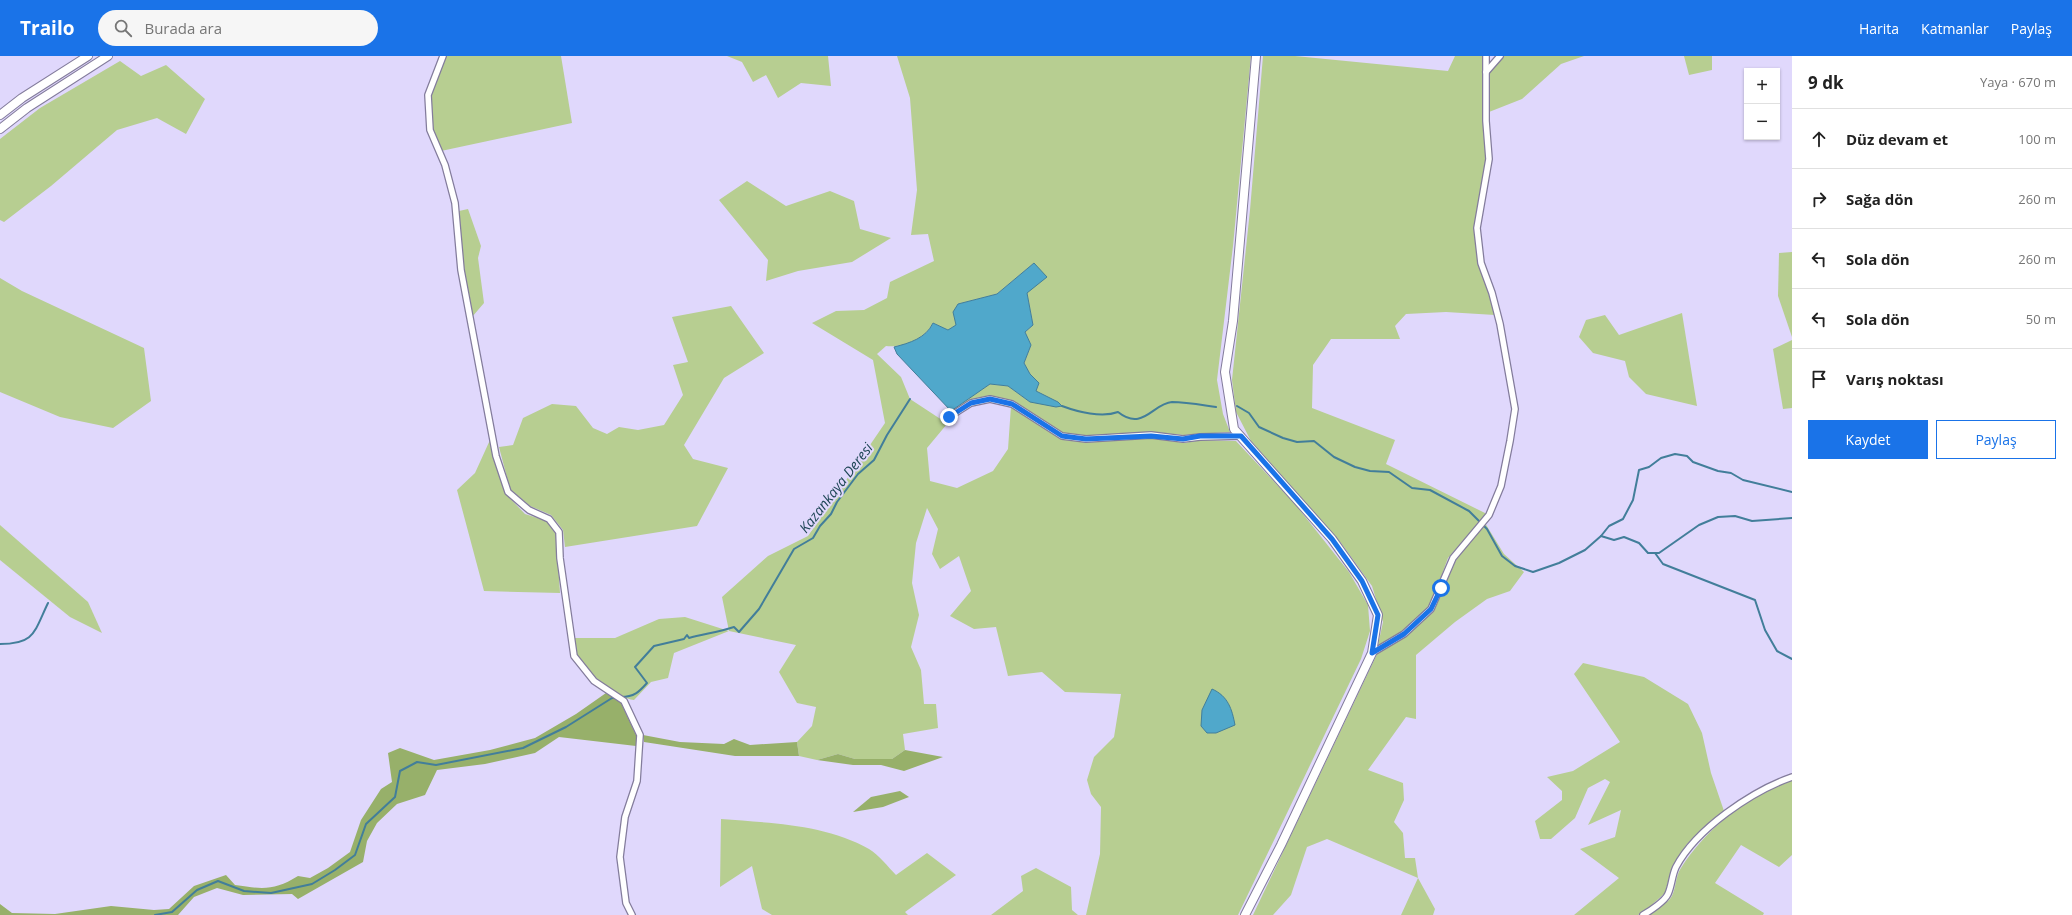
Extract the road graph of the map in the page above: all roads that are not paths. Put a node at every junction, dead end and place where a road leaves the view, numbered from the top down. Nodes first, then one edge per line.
1 (88, 56) edge
2 (108, 56) edge
3 (444, 56) edge
4 (1256, 56) edge
5 (1486, 56) edge
6 (1500, 56) edge
7 (1486, 72) junction
8 (0, 115) edge
9 (0, 129) edge
10 (949, 417) dead end
11 (1241, 436) junction
12 (1372, 653) junction
13 (1792, 777) edge
14 (632, 915) edge
15 (1245, 915) edge
16 (1643, 915) edge

1 - 8 street
2 - 9 street
3 - 14 street
4 - 11 street
5 - 7 street
6 - 7 street
7 - 12 street
10 - 11 street
11 - 12 street
12 - 15 street
13 - 16 street

